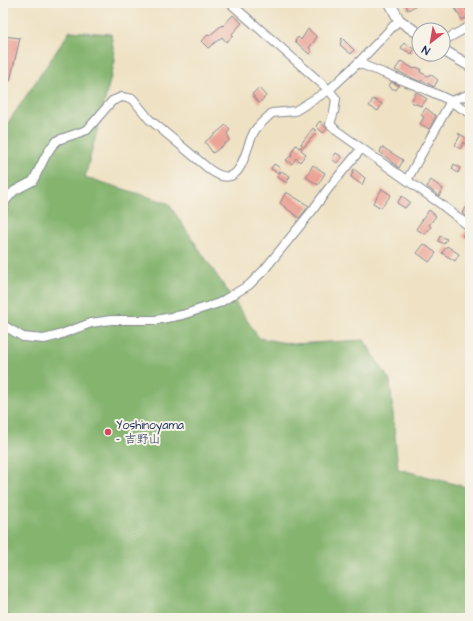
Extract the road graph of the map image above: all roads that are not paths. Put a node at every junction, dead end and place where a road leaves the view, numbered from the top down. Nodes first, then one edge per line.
1 (230, 3) edge
2 (390, 3) edge
3 (399, 20) junction
4 (470, 26) edge
5 (411, 29) edge
6 (451, 37) edge
7 (451, 55) edge
8 (358, 63) junction
9 (470, 66) edge
10 (329, 90) junction
11 (470, 94) edge
12 (451, 102) junction
13 (470, 113) edge
14 (361, 149) junction
15 (407, 180) junction
16 (3, 209) edge
17 (470, 227) edge
18 (3, 325) edge

1 - 10 street
2 - 3 main road
3 - 5 main road
3 - 8 street
4 - 6 street
7 - 9 main road
8 - 10 street
8 - 12 street
10 - 14 street
10 - 16 street
11 - 12 street
12 - 13 street
12 - 15 street
14 - 15 street
14 - 18 street
15 - 17 street

